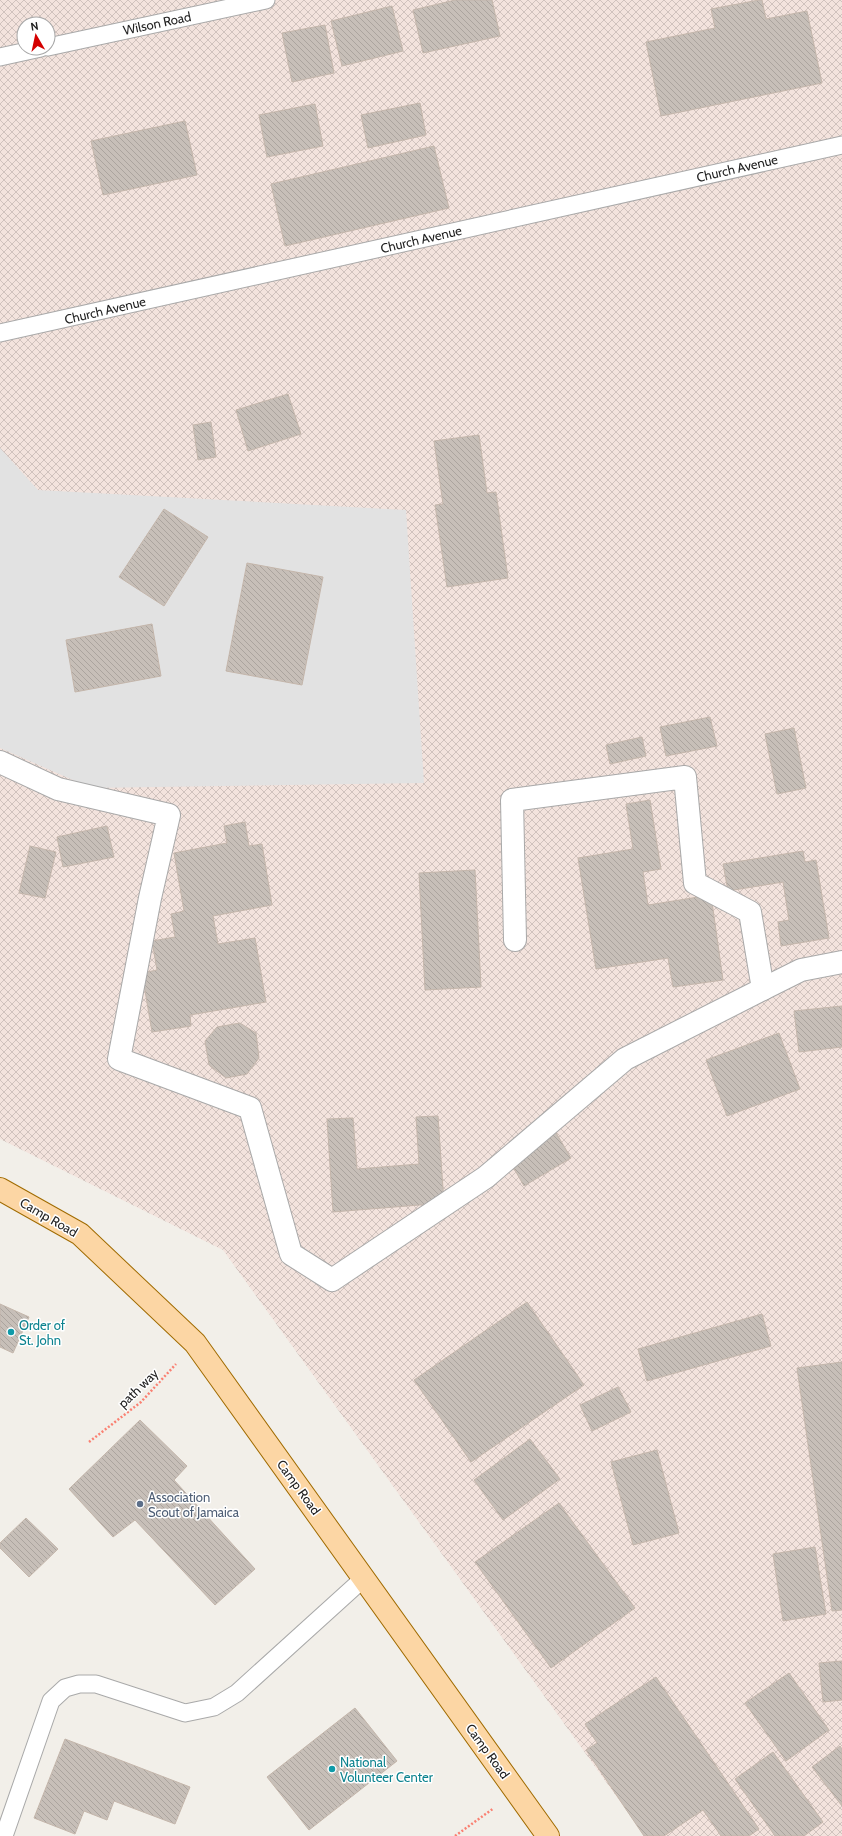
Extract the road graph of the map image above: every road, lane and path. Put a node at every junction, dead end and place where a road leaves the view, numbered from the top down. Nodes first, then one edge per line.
1 (266, 0) edge
2 (56, 45) edge
3 (16, 54) edge
4 (0, 57) edge
5 (842, 145) edge
6 (0, 333) edge
7 (0, 762) edge
8 (515, 940) dead end
9 (842, 962) edge
10 (762, 989) junction
11 (0, 1188) edge
12 (195, 1343) junction
13 (89, 1442) dead end
14 (364, 1578) junction
15 (517, 1791) junction
16 (4, 1836) edge
17 (455, 1836) edge
18 (548, 1836) edge

1 - 2 lane, Wilson Road
3 - 4 lane
5 - 6 lane, Church Avenue
7 - 10 street
8 - 10 street
9 - 10 street
11 - 12 main road, Camp Road
12 - 13 path, path way
12 - 14 main road, Camp Road
14 - 15 main road, Camp Road
14 - 16 lane
15 - 17 path
15 - 18 main road, Camp Road

